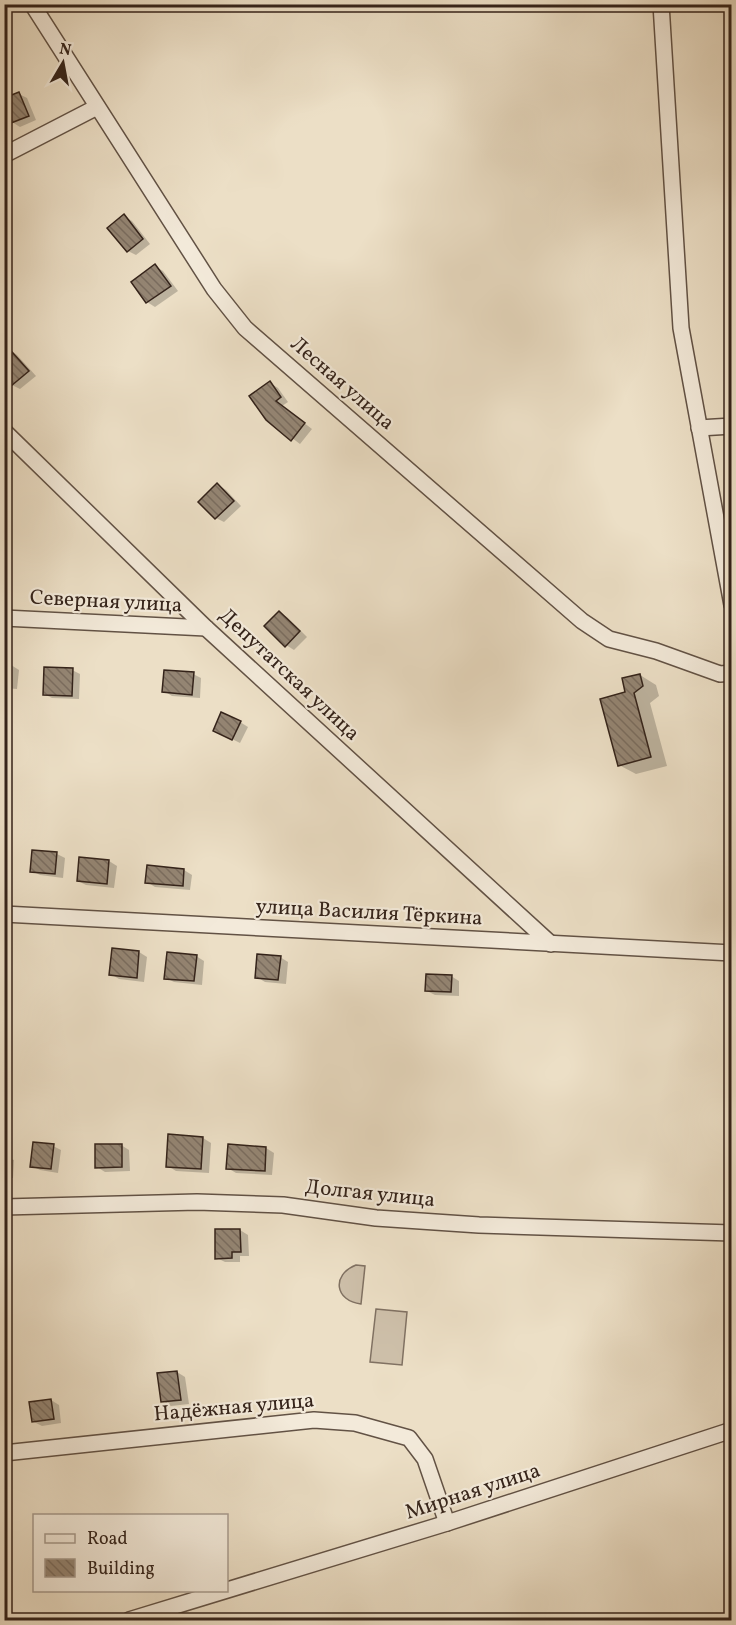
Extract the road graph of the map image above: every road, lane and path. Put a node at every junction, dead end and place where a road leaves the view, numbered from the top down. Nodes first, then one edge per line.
1 (32, 4) edge
2 (661, 4) edge
3 (97, 107) junction
4 (4, 155) edge
5 (732, 426) edge
6 (699, 428) junction
7 (4, 431) edge
8 (732, 605) edge
9 (4, 618) edge
10 (206, 627) junction
11 (732, 673) edge
12 (4, 914) edge
13 (551, 944) junction
14 (732, 953) edge
15 (4, 1207) edge
16 (732, 1233) edge
17 (732, 1430) edge
18 (4, 1453) edge
19 (447, 1523) junction
20 (228, 1590) edge
21 (221, 1592) edge
22 (129, 1620) edge

1 - 3 street, Лесная улица
2 - 6 street
3 - 4 street
3 - 11 street, Лесная улица
5 - 6 street
6 - 8 street
7 - 10 street, Депутатская улица
9 - 10 street, Северная улица
10 - 13 street, Депутатская улица
12 - 13 street, улица Василия Тёркина
13 - 14 street, улица Василия Тёркина
15 - 16 street, Долгая улица
17 - 19 street, Мирная улица
18 - 19 street, Надёжная улица
19 - 20 street, Мирная улица
21 - 22 street, Мирная улица

